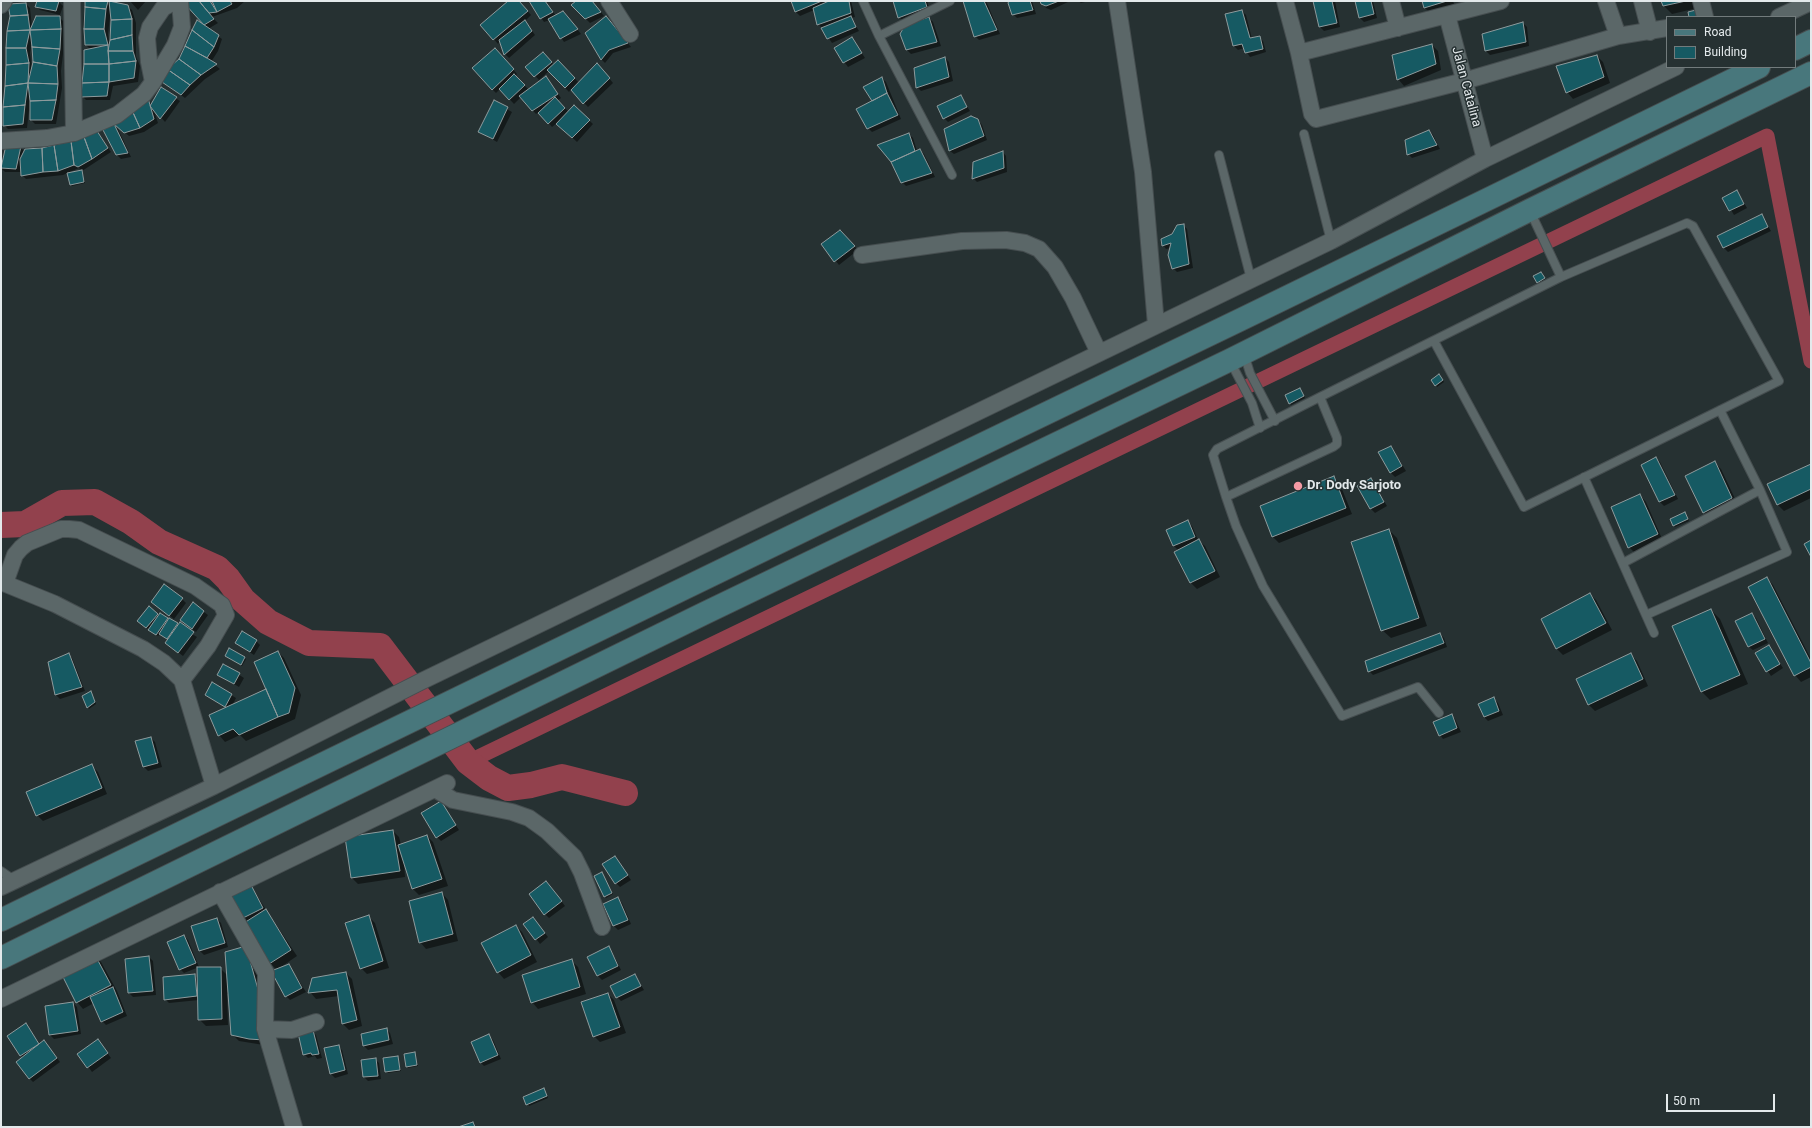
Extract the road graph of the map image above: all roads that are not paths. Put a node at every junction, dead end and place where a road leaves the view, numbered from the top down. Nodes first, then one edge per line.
1 (4, 1) edge
2 (72, 1) edge
3 (175, 1) edge
4 (180, 1) edge
5 (609, 1) edge
6 (863, 1) edge
7 (950, 1) edge
8 (1117, 1) edge
9 (1285, 1) edge
10 (1391, 1) edge
11 (1500, 1) edge
12 (1606, 1) edge
13 (1642, 1) edge
14 (1701, 1) edge
15 (1811, 2) edge
16 (1, 4) edge
17 (1448, 15) junction
18 (1705, 16) edge
19 (1782, 16) edge
20 (1398, 28) junction
21 (1666, 28) edge
22 (1650, 32) junction
23 (630, 34) dead end
24 (879, 36) junction
25 (1618, 36) junction
26 (1811, 41) edge
27 (1796, 48) edge
28 (1299, 53) junction
29 (1674, 68) edge
30 (1756, 68) edge
31 (1811, 73) edge
32 (1464, 81) junction
33 (153, 82) junction
34 (74, 133) junction
35 (1304, 134) dead end
36 (1, 140) edge
37 (1219, 155) dead end
38 (1485, 159) junction
39 (952, 176) dead end
40 (1530, 210) junction
41 (1331, 241) junction
42 (862, 255) dead end
43 (1560, 278) junction
44 (1251, 279) junction
45 (1156, 325) junction
46 (1434, 341) junction
47 (1099, 353) junction
48 (1241, 366) junction
49 (1320, 397) junction
50 (1720, 410) junction
51 (1275, 421) junction
52 (1260, 428) junction
53 (1584, 477) junction
54 (1760, 490) junction
55 (1226, 497) junction
56 (1623, 563) junction
57 (3, 582) edge
58 (1646, 615) junction
59 (1654, 633) dead end
60 (182, 680) junction
61 (1439, 713) dead end
62 (214, 786) junction
63 (1, 871) edge
64 (8, 883) edge
65 (220, 892) junction
66 (1, 920) edge
67 (602, 927) dead end
68 (1, 958) edge
69 (1, 999) edge
70 (316, 1022) dead end
71 (265, 1029) junction
72 (294, 1127) edge

1 - 16 street
2 - 34 street
3 - 33 street
4 - 33 street
5 - 23 street
6 - 24 lane
7 - 24 lane
8 - 45 street
9 - 28 street
10 - 20 street
11 - 17 street
12 - 25 street
13 - 22 street
14 - 18 street
15 - 19 street
17 - 20 street
17 - 32 street, Jalan Catalina
20 - 28 street
21 - 22 street
22 - 25 street
24 - 39 lane
25 - 32 street
26 - 27 main road
28 - 32 street
29 - 38 street
30 - 66 main road
31 - 40 main road
32 - 38 street, Jalan Catalina
33 - 34 street
34 - 36 street
35 - 41 lane
37 - 44 lane
38 - 41 street
40 - 43 lane
40 - 48 main road
41 - 44 street
42 - 47 street
43 - 46 lane
43 - 50 lane
44 - 45 street
45 - 47 street
46 - 49 lane
46 - 53 lane
47 - 62 street
48 - 51 lane
48 - 52 lane
48 - 68 main road
49 - 51 lane
49 - 55 lane
50 - 53 lane
50 - 54 lane
51 - 52 lane
52 - 55 lane
53 - 56 lane
54 - 56 lane
54 - 58 lane
55 - 61 lane
56 - 58 lane
57 - 60 street
57 - 60 street
58 - 59 lane
60 - 62 street
62 - 64 street
63 - 64 lane
65 - 67 street
65 - 69 street
65 - 71 street
70 - 71 street
71 - 72 street

